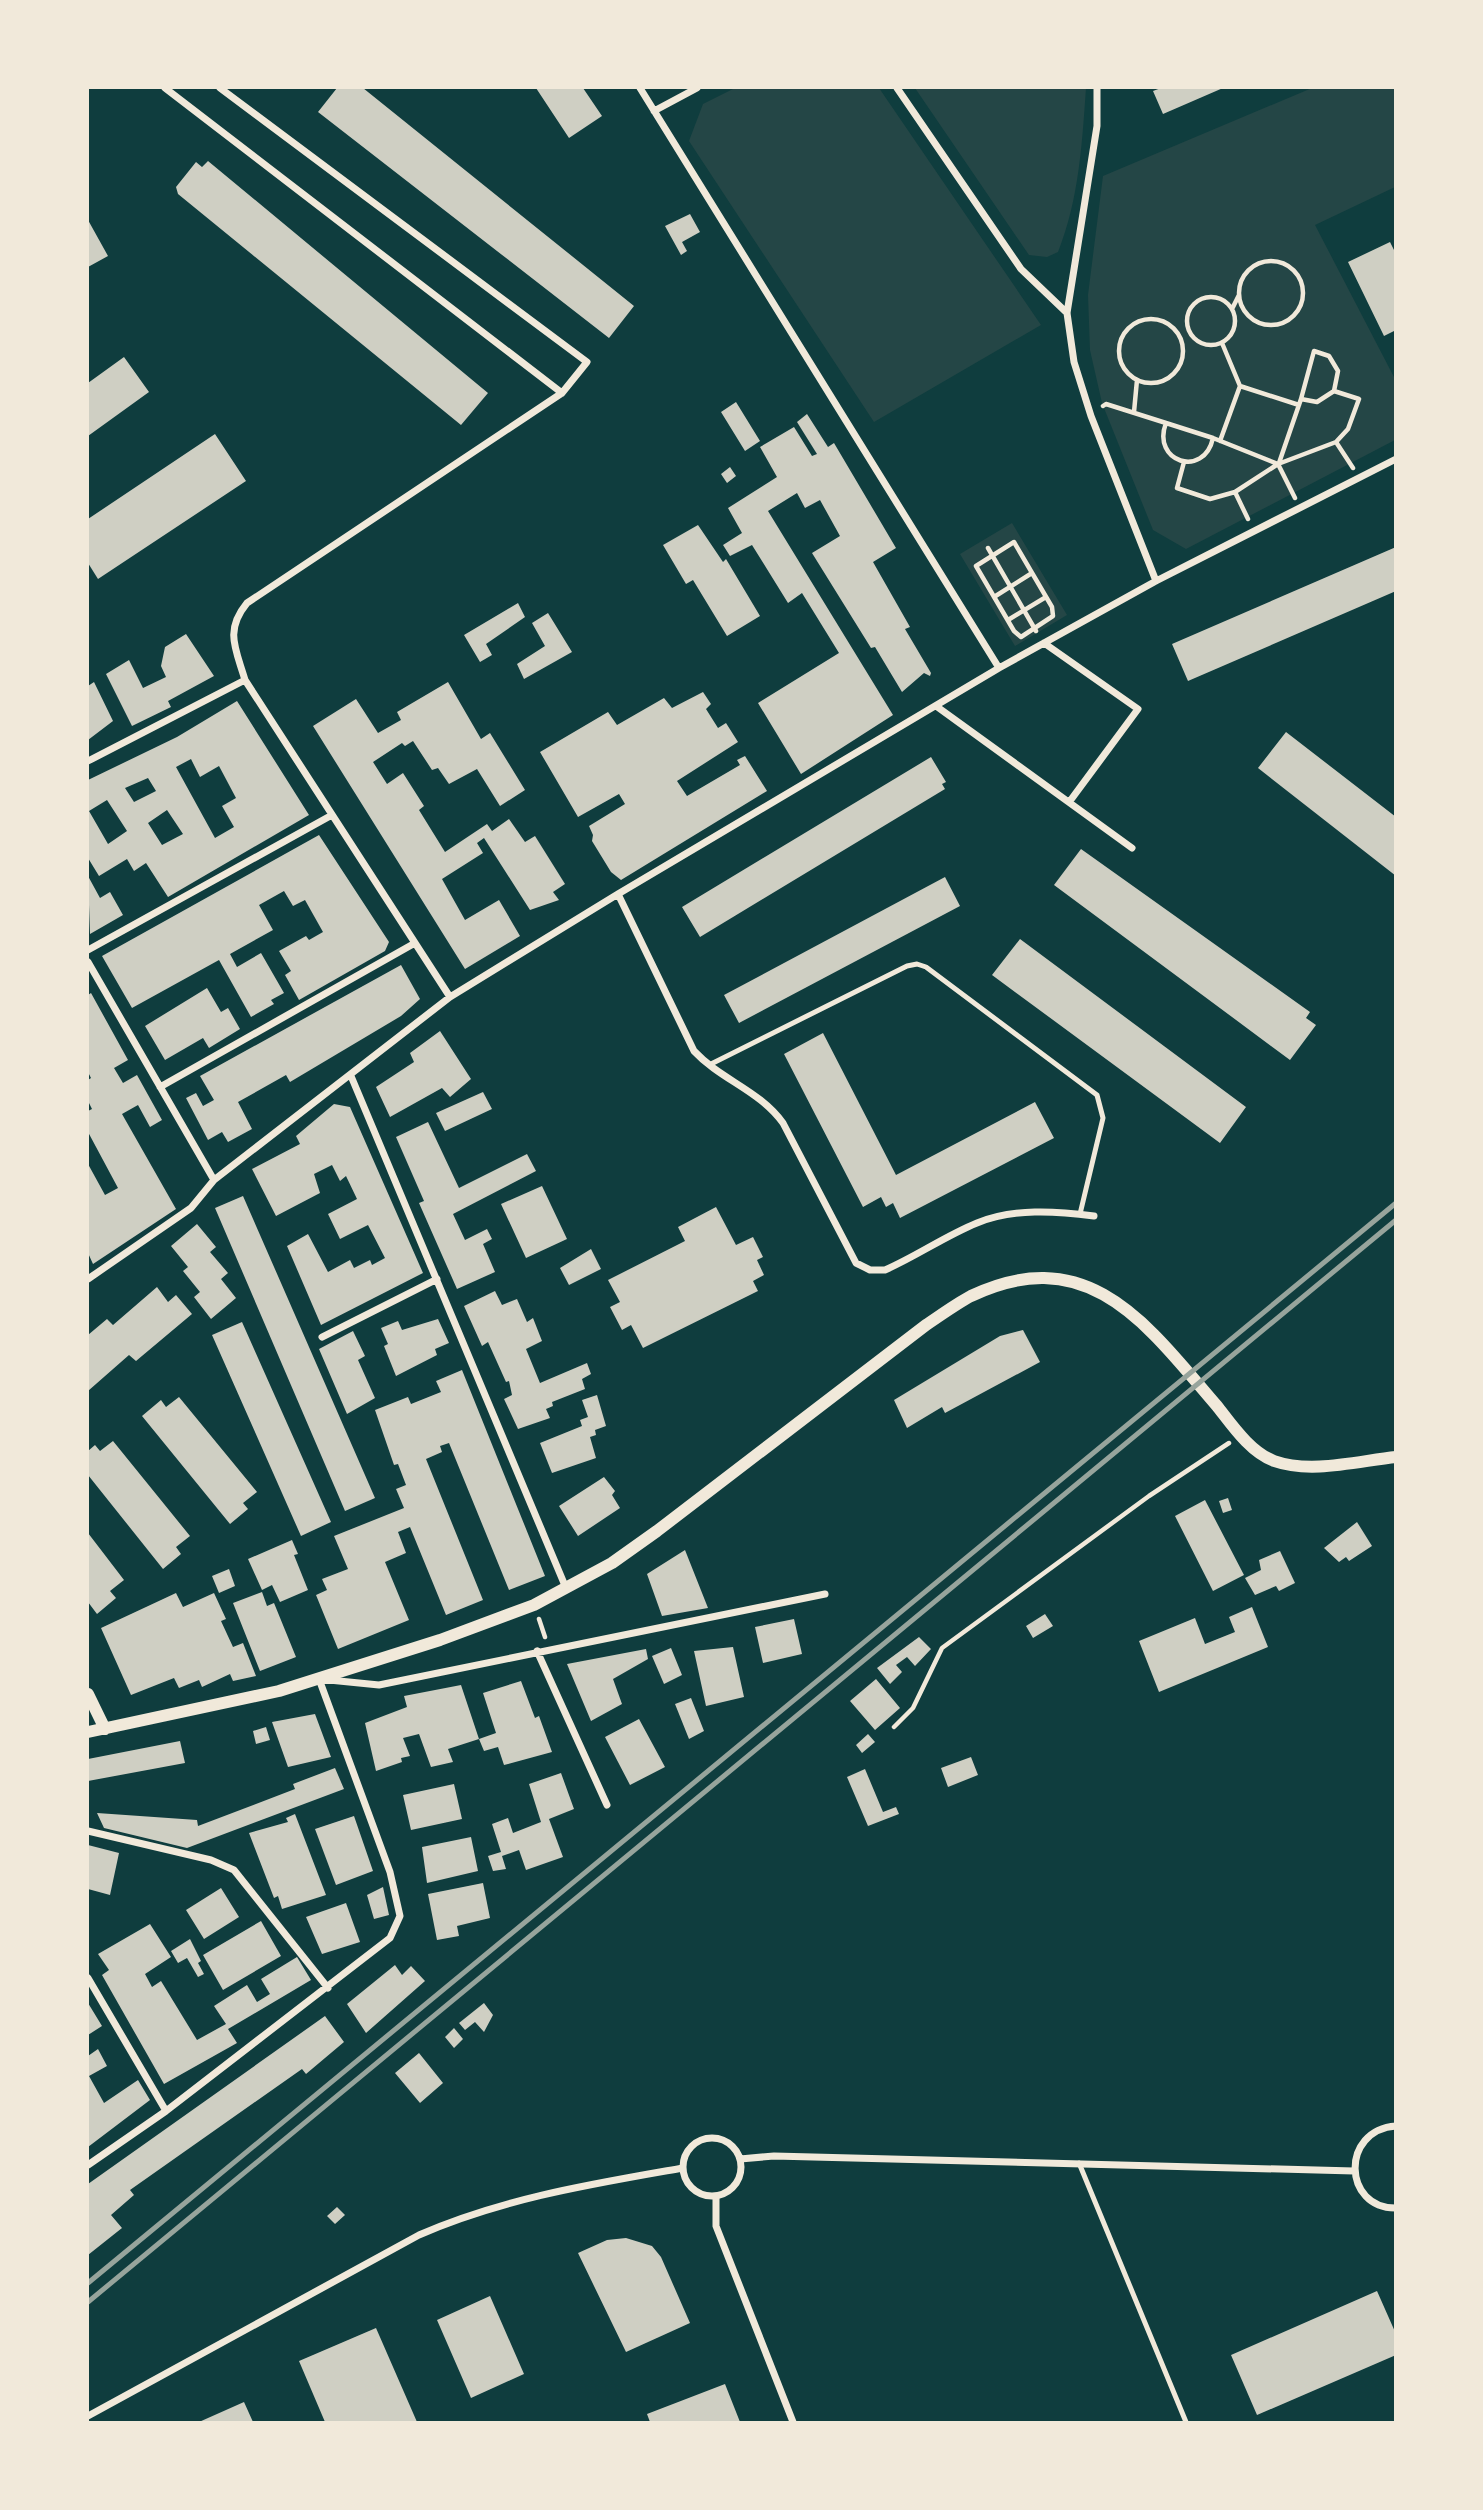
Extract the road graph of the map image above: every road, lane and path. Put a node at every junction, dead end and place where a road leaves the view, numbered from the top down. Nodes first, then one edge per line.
1 (165, 88) edge
2 (220, 88) edge
3 (640, 88) edge
4 (697, 88) edge
5 (897, 88) edge
6 (1097, 88) edge
7 (654, 111) junction
8 (1239, 295) junction
9 (1232, 309) junction
10 (1067, 313) junction
11 (1175, 329) junction
12 (1189, 330) junction
13 (1222, 343) junction
14 (1137, 380) junction
15 (1240, 386) junction
16 (1334, 391) junction
17 (562, 393) junction
18 (1300, 402) junction
19 (1134, 412) junction
20 (1091, 416) junction
21 (1166, 423) junction
22 (1213, 438) junction
23 (1220, 441) junction
24 (1336, 442) junction
25 (1395, 459) edge
26 (1184, 462) junction
27 (1278, 464) junction
28 (1358, 476) junction
29 (1235, 492) junction
30 (1299, 506) junction
31 (1254, 530) junction
32 (988, 548) dead end
33 (993, 556) junction
34 (1032, 573) junction
35 (1156, 581) junction
36 (1010, 587) junction
37 (1046, 596) junction
38 (994, 597) junction
39 (1024, 610) junction
40 (1008, 620) junction
41 (1034, 628) junction
42 (1044, 643) junction
43 (999, 668) junction
44 (245, 680) junction
45 (936, 706) junction
46 (88, 761) edge
47 (1070, 801) junction
48 (332, 815) junction
49 (1132, 848) dead end
50 (618, 894) junction
51 (415, 943) junction
52 (88, 950) edge
53 (88, 962) edge
54 (450, 997) junction
55 (708, 1065) junction
56 (351, 1076) junction
57 (160, 1087) junction
58 (214, 1180) junction
59 (1080, 1214) junction
60 (1094, 1216) dead end
61 (88, 1279) edge
62 (438, 1279) junction
63 (322, 1337) dead end
64 (1241, 1435) junction
65 (1395, 1457) edge
66 (566, 1589) junction
67 (825, 1594) dead end
68 (534, 1605) junction
69 (549, 1648) junction
70 (537, 1651) junction
71 (319, 1679) junction
72 (88, 1694) edge
73 (894, 1727) dead end
74 (105, 1729) junction
75 (88, 1732) edge
76 (607, 1805) dead end
77 (88, 1831) edge
78 (88, 1978) edge
79 (328, 1987) junction
80 (166, 2111) junction
81 (1395, 2126) edge
82 (740, 2159) junction
83 (1079, 2163) junction
84 (88, 2165) edge
85 (683, 2168) junction
86 (1354, 2171) junction
87 (716, 2196) junction
88 (1395, 2208) edge
89 (88, 2416) edge
90 (793, 2423) edge
91 (1186, 2423) edge

1 - 17 street
2 - 17 street
3 - 7 street
4 - 7 street
5 - 10 street
6 - 10 street
7 - 43 street
8 - 8 path
8 - 9 path
9 - 12 path
9 - 13 path
10 - 20 street
11 - 12 path
11 - 14 path
11 - 14 path
12 - 13 path
13 - 15 path
14 - 19 path
15 - 18 path
15 - 23 path
16 - 18 path
16 - 18 path
16 - 24 path
17 - 44 street
18 - 27 path
19 - 20 path
19 - 21 path
20 - 35 street
21 - 22 path
21 - 26 path
22 - 23 path
22 - 26 path
23 - 27 path
24 - 27 path
24 - 28 path
25 - 28 street
26 - 29 path
27 - 29 path
27 - 30 path
28 - 30 street
29 - 31 path
30 - 31 street
31 - 35 street
32 - 33 path
33 - 34 path
33 - 36 path
33 - 38 path
34 - 36 path
34 - 37 path
35 - 42 street
36 - 38 path
36 - 39 path
37 - 39 path
37 - 41 path
38 - 40 path
39 - 40 path
39 - 41 path
40 - 41 path
41 - 42 path
42 - 43 street
42 - 47 street
43 - 45 street
44 - 46 street
44 - 48 street
45 - 47 street
45 - 50 street
47 - 49 street
48 - 51 street
48 - 52 street
50 - 54 street
50 - 55 street
51 - 54 street
51 - 57 street
53 - 57 street
54 - 56 street
55 - 59 street
55 - 59 lane
56 - 58 street
56 - 62 street
57 - 58 street
58 - 61 street
59 - 60 street
62 - 63 street
62 - 66 street
64 - 65 street
64 - 66 street
64 - 73 path
66 - 68 street
67 - 69 street
68 - 69 path
68 - 71 street
69 - 70 street
70 - 71 street
70 - 76 street
71 - 74 street
71 - 79 street
72 - 74 street
74 - 75 street
77 - 79 street
78 - 80 street
79 - 80 street
80 - 84 street
81 - 86 street
82 - 83 street
82 - 85 street
82 - 87 street
83 - 86 street
83 - 91 lane
85 - 87 street
85 - 89 street
86 - 88 street
87 - 90 street

